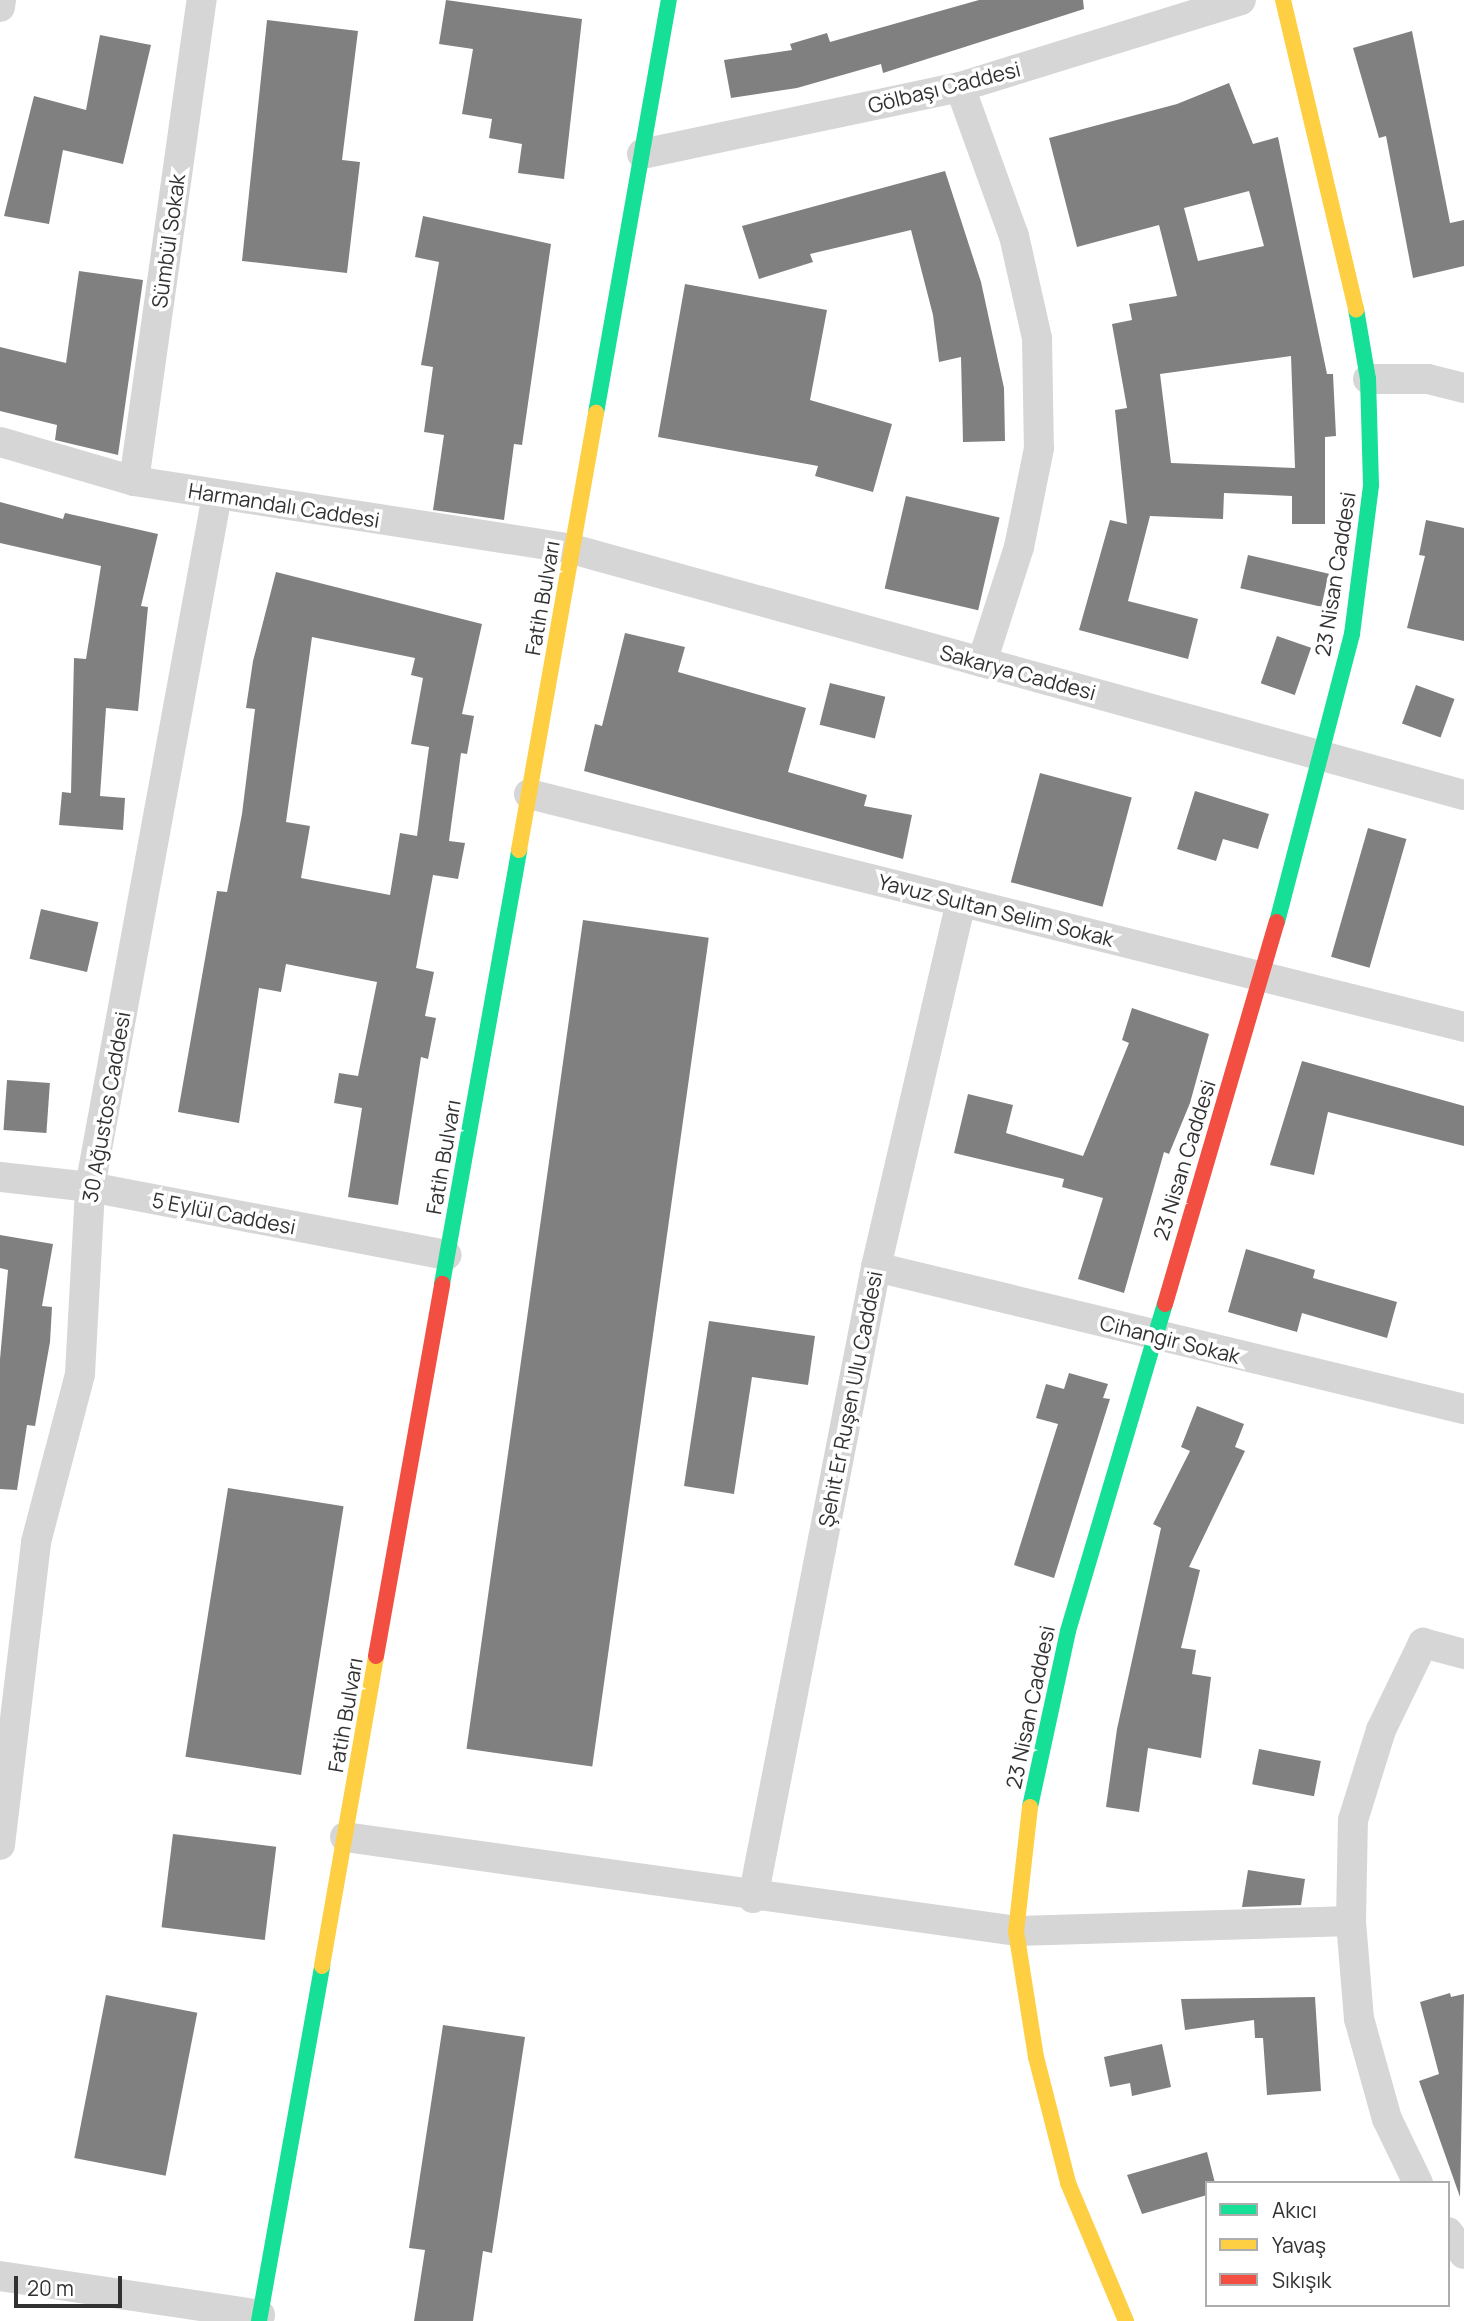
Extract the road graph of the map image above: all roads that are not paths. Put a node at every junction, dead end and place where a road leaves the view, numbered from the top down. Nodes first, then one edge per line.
1 (1, 0) edge
2 (202, 0) edge
3 (669, 0) edge
4 (1241, 0) edge
5 (1283, 0) edge
6 (0, 7) edge
7 (960, 87) junction
8 (642, 154) junction
9 (1368, 379) junction
10 (1464, 388) edge
11 (0, 442) edge
12 (134, 481) junction
13 (217, 495) junction
14 (572, 549) junction
15 (982, 662) junction
16 (1317, 755) junction
17 (529, 794) junction
18 (1464, 795) edge
19 (961, 902) junction
20 (1262, 977) junction
21 (1464, 1027) edge
22 (0, 1177) edge
23 (90, 1187) junction
24 (447, 1255) junction
25 (876, 1267) junction
26 (1152, 1335) junction
27 (1464, 1409) edge
28 (1464, 1654) edge
29 (345, 1837) junction
30 (0, 1845) edge
31 (752, 1898) junction
32 (1351, 1921) junction
33 (1016, 1931) junction
34 (1417, 2181) edge
35 (1450, 2235) edge
36 (1464, 2254) edge
37 (0, 2276) edge
38 (260, 2318) edge
39 (1126, 2321) edge

1 - 6 street
2 - 12 street, Sümbül Sokak
3 - 8 street, Fatih Bulvarı
4 - 7 street, Gölbaşı Caddesi
5 - 9 street, 23 Nisan Caddesi
7 - 8 street, Gölbaşı Caddesi
7 - 15 street
8 - 14 street, Fatih Bulvarı
9 - 10 street
9 - 16 street, 23 Nisan Caddesi
11 - 12 street, Harmandalı Caddesi
12 - 13 street, Harmandalı Caddesi
13 - 14 street, Harmandalı Caddesi
13 - 23 street, 30 Ağustos Caddesi
14 - 15 street, Sakarya Caddesi
14 - 17 street, Fatih Bulvarı
15 - 16 street, Sakarya Caddesi
16 - 18 street, Sakarya Caddesi
16 - 20 street, 23 Nisan Caddesi
17 - 19 street, Yavuz Sultan Selim Sokak
17 - 24 street, Fatih Bulvarı
19 - 20 street, Yavuz Sultan Selim Sokak
19 - 25 street, Şehit Er Ruşen Ulu Caddesi
20 - 21 street, Yavuz Sultan Selim Sokak
20 - 26 street, 23 Nisan Caddesi
22 - 23 street, 5 Eylül Caddesi
23 - 24 street, 5 Eylül Caddesi
23 - 30 street, 30 Ağustos Caddesi
24 - 29 street, Fatih Bulvarı
25 - 26 street, Cihangir Sokak
25 - 31 street, Şehit Er Ruşen Ulu Caddesi
26 - 27 street, Cihangir Sokak
26 - 33 street, 23 Nisan Caddesi
28 - 32 street
29 - 31 street
29 - 38 street, Fatih Bulvarı
31 - 33 street
32 - 33 street
32 - 34 street
33 - 39 street, 23 Nisan Caddesi
35 - 36 street
37 - 38 street

